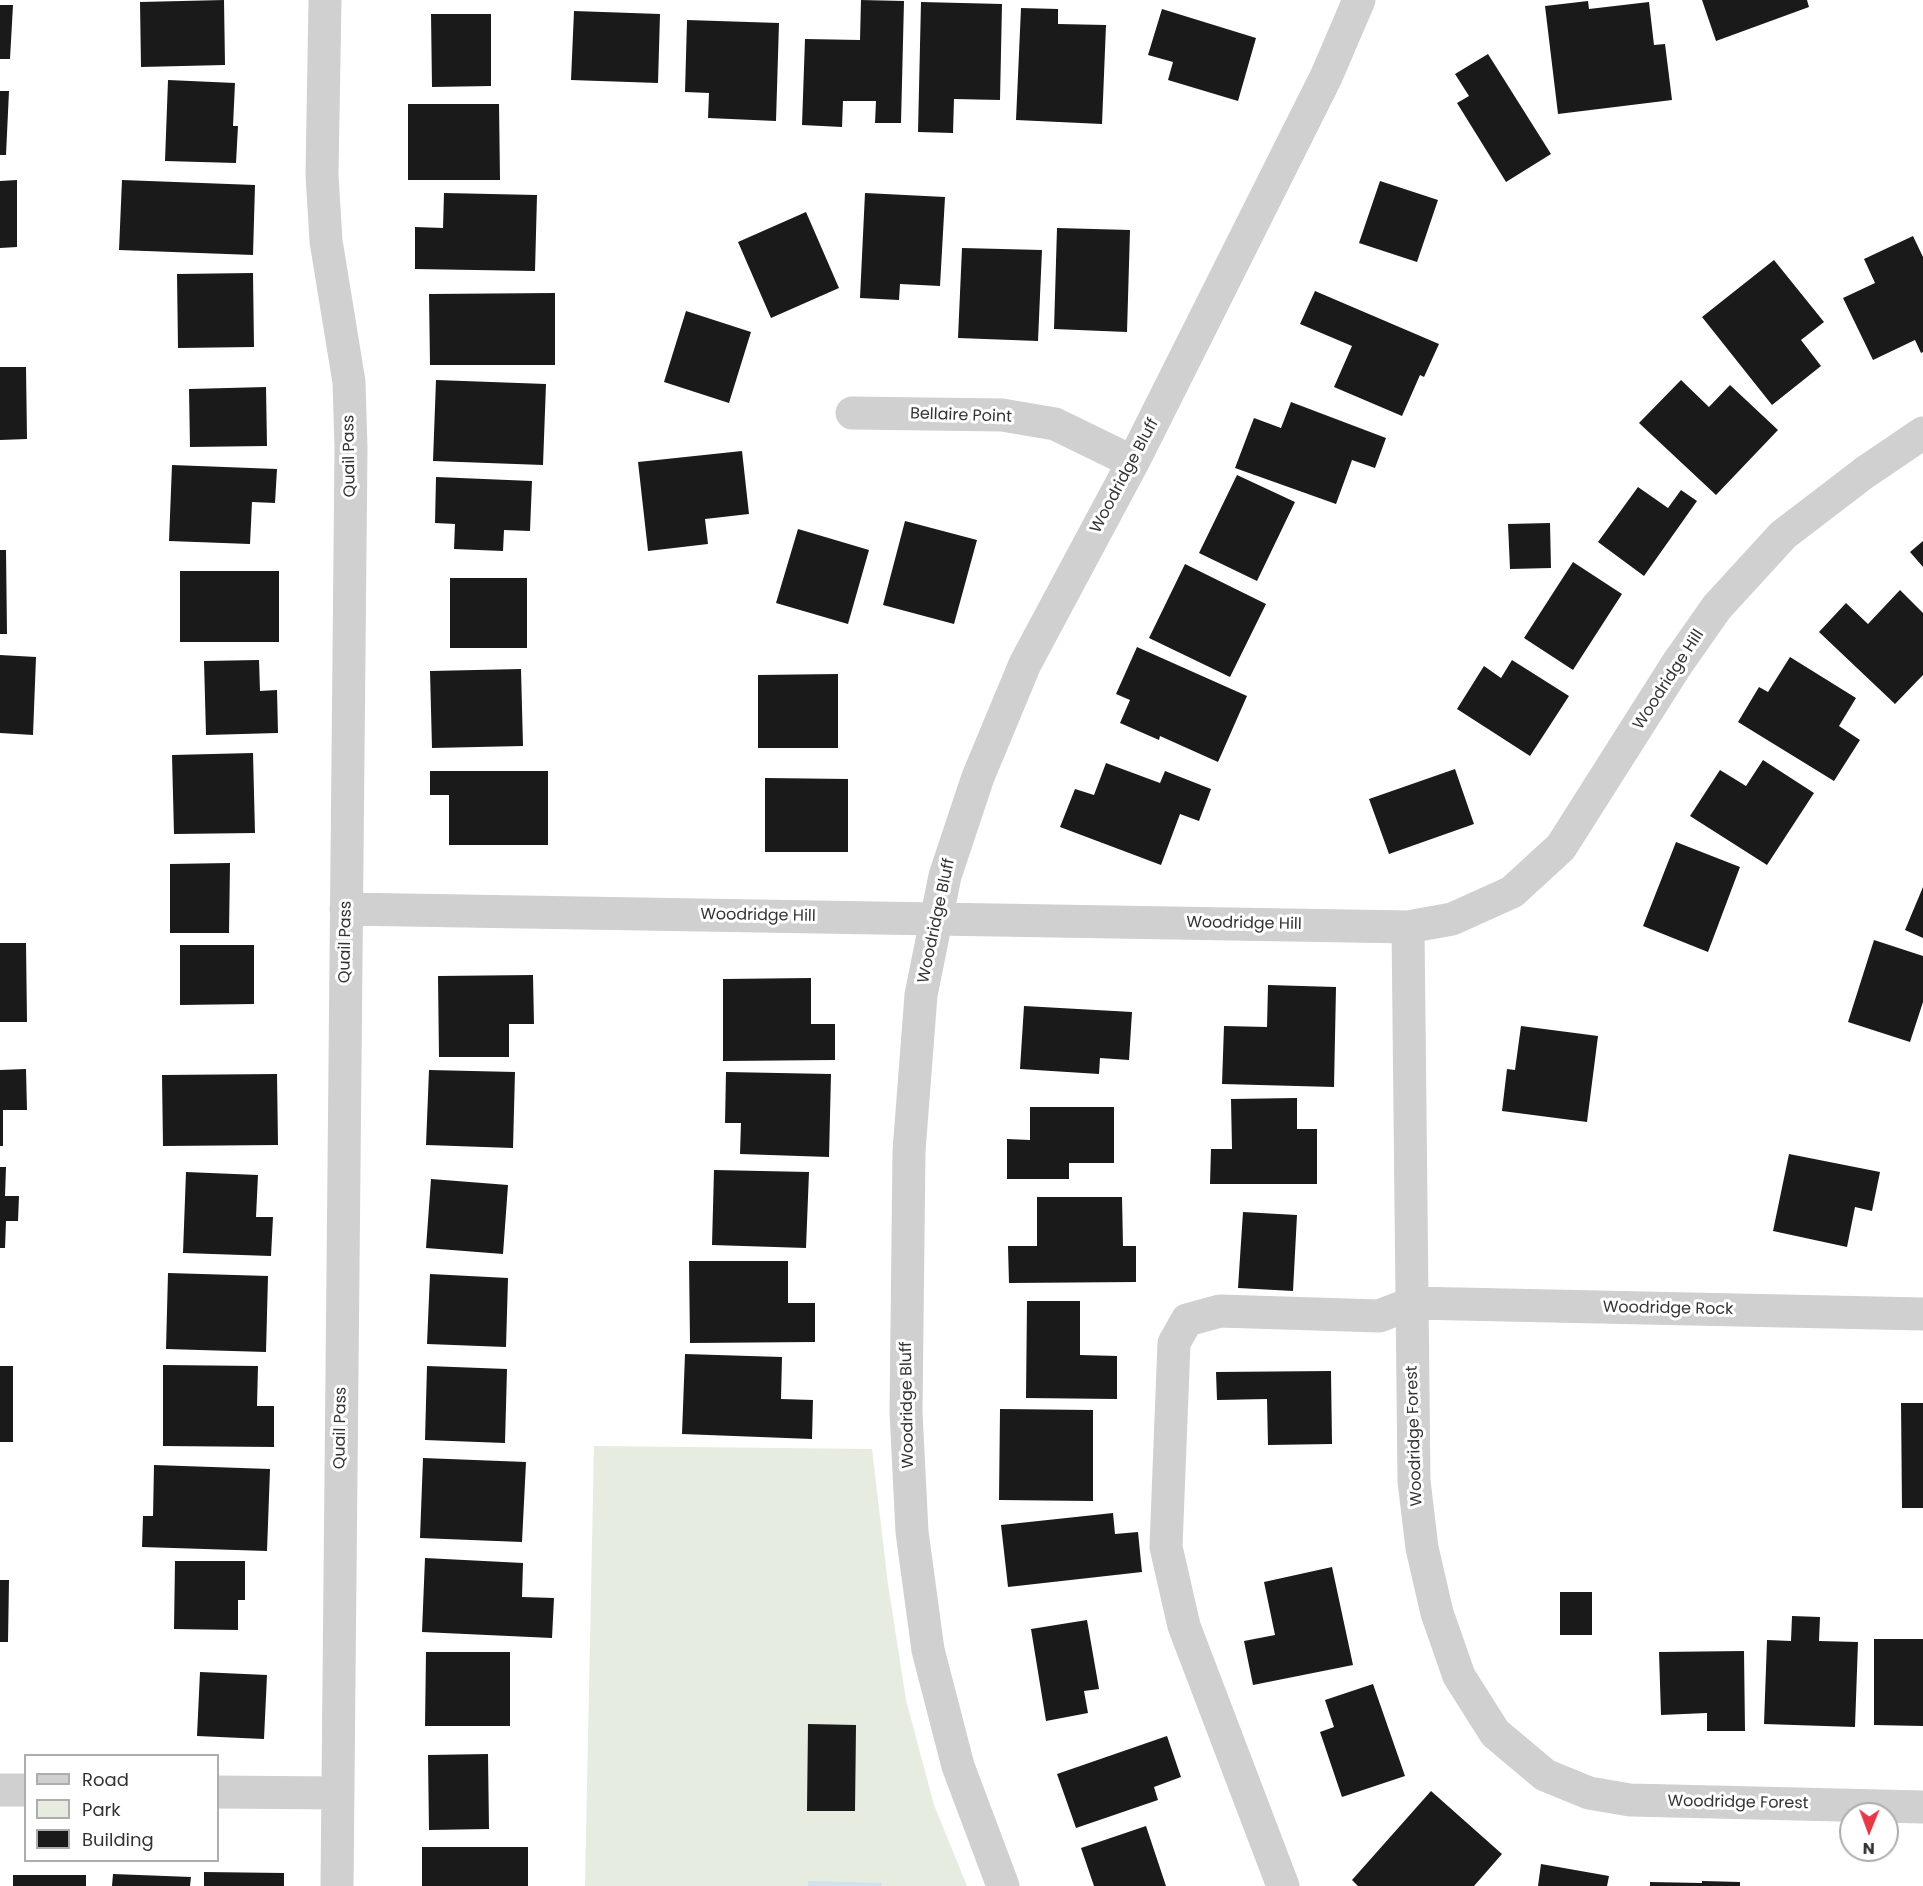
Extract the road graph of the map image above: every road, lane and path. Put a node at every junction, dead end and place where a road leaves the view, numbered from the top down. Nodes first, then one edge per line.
1 (325, 0) edge
2 (1359, 0) edge
3 (852, 413) dead end
4 (1923, 433) edge
5 (1133, 462) junction
6 (346, 909) junction
7 (937, 919) junction
8 (1408, 927) junction
9 (1413, 1303) junction
10 (1923, 1314) edge
11 (0, 1790) edge
12 (24, 1790) edge
13 (219, 1792) edge
14 (337, 1793) junction
15 (1923, 1808) edge
16 (336, 1886) edge
17 (1003, 1886) edge
18 (1283, 1886) edge

1 - 6 street, Quail Pass
2 - 5 street, Woodridge Bluff
3 - 5 street, Bellaire Point
4 - 8 street, Woodridge Hill
5 - 7 street, Woodridge Bluff
6 - 7 street, Woodridge Hill
6 - 14 street, Quail Pass
7 - 8 street, Woodridge Hill
7 - 17 street, Woodridge Bluff
8 - 9 street, Woodridge Forest
9 - 10 street, Woodridge Rock
9 - 15 street, Woodridge Forest
9 - 18 street
11 - 12 street
13 - 14 street
14 - 16 street, Quail Pass

